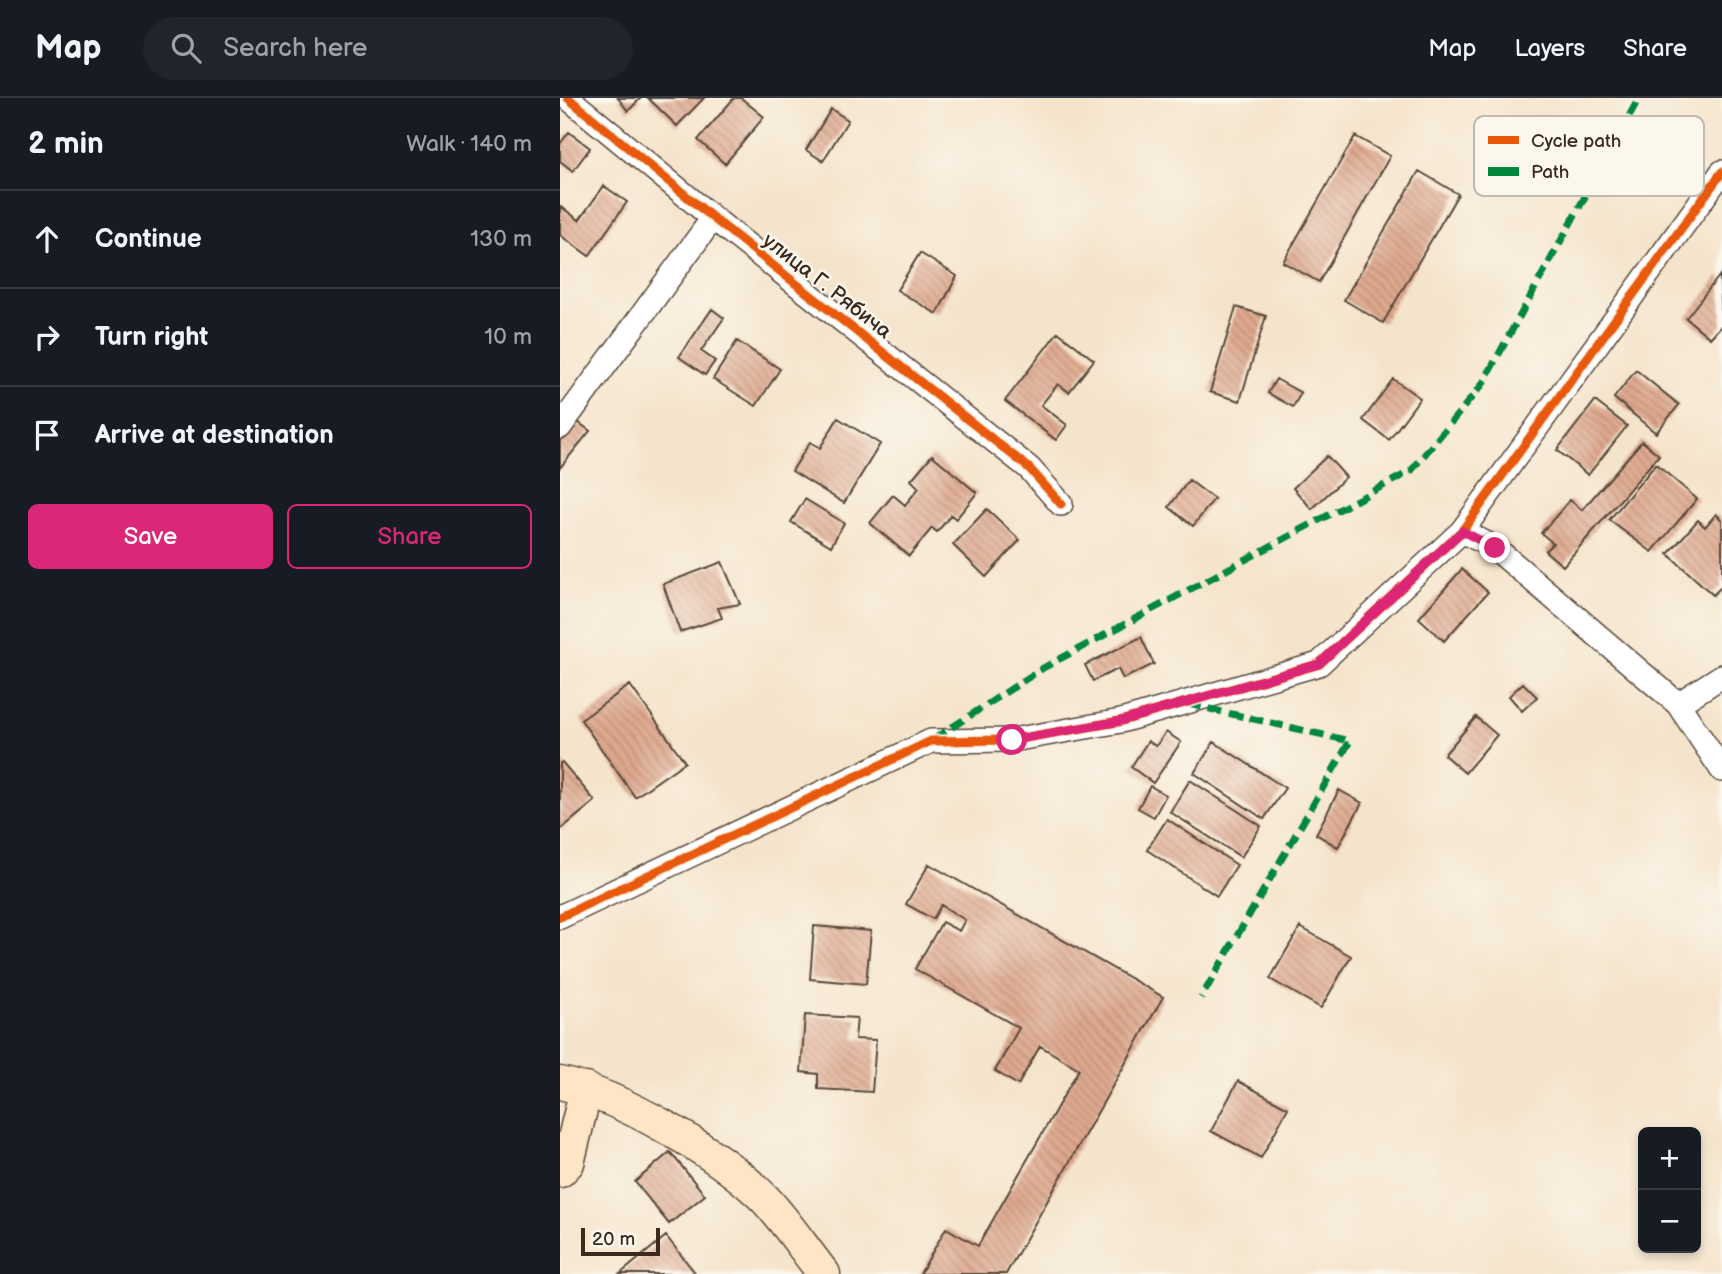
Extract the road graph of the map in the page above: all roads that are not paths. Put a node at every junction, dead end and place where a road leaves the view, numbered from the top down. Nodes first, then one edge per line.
1 (568, 98) edge
2 (1722, 172) edge
3 (713, 218) junction
4 (560, 427) edge
5 (1061, 504) dead end
6 (1462, 531) junction
7 (1722, 676) edge
8 (1678, 704) junction
9 (1722, 770) edge
10 (560, 916) edge
11 (573, 1086) edge
12 (560, 1171) edge
13 (824, 1274) edge

1 - 3 street, улица Г. Рябича
2 - 6 street
3 - 4 street
3 - 5 street, улица Г. Рябича
6 - 8 street
6 - 10 street
7 - 8 street
8 - 9 street
11 - 12 street
11 - 13 street

